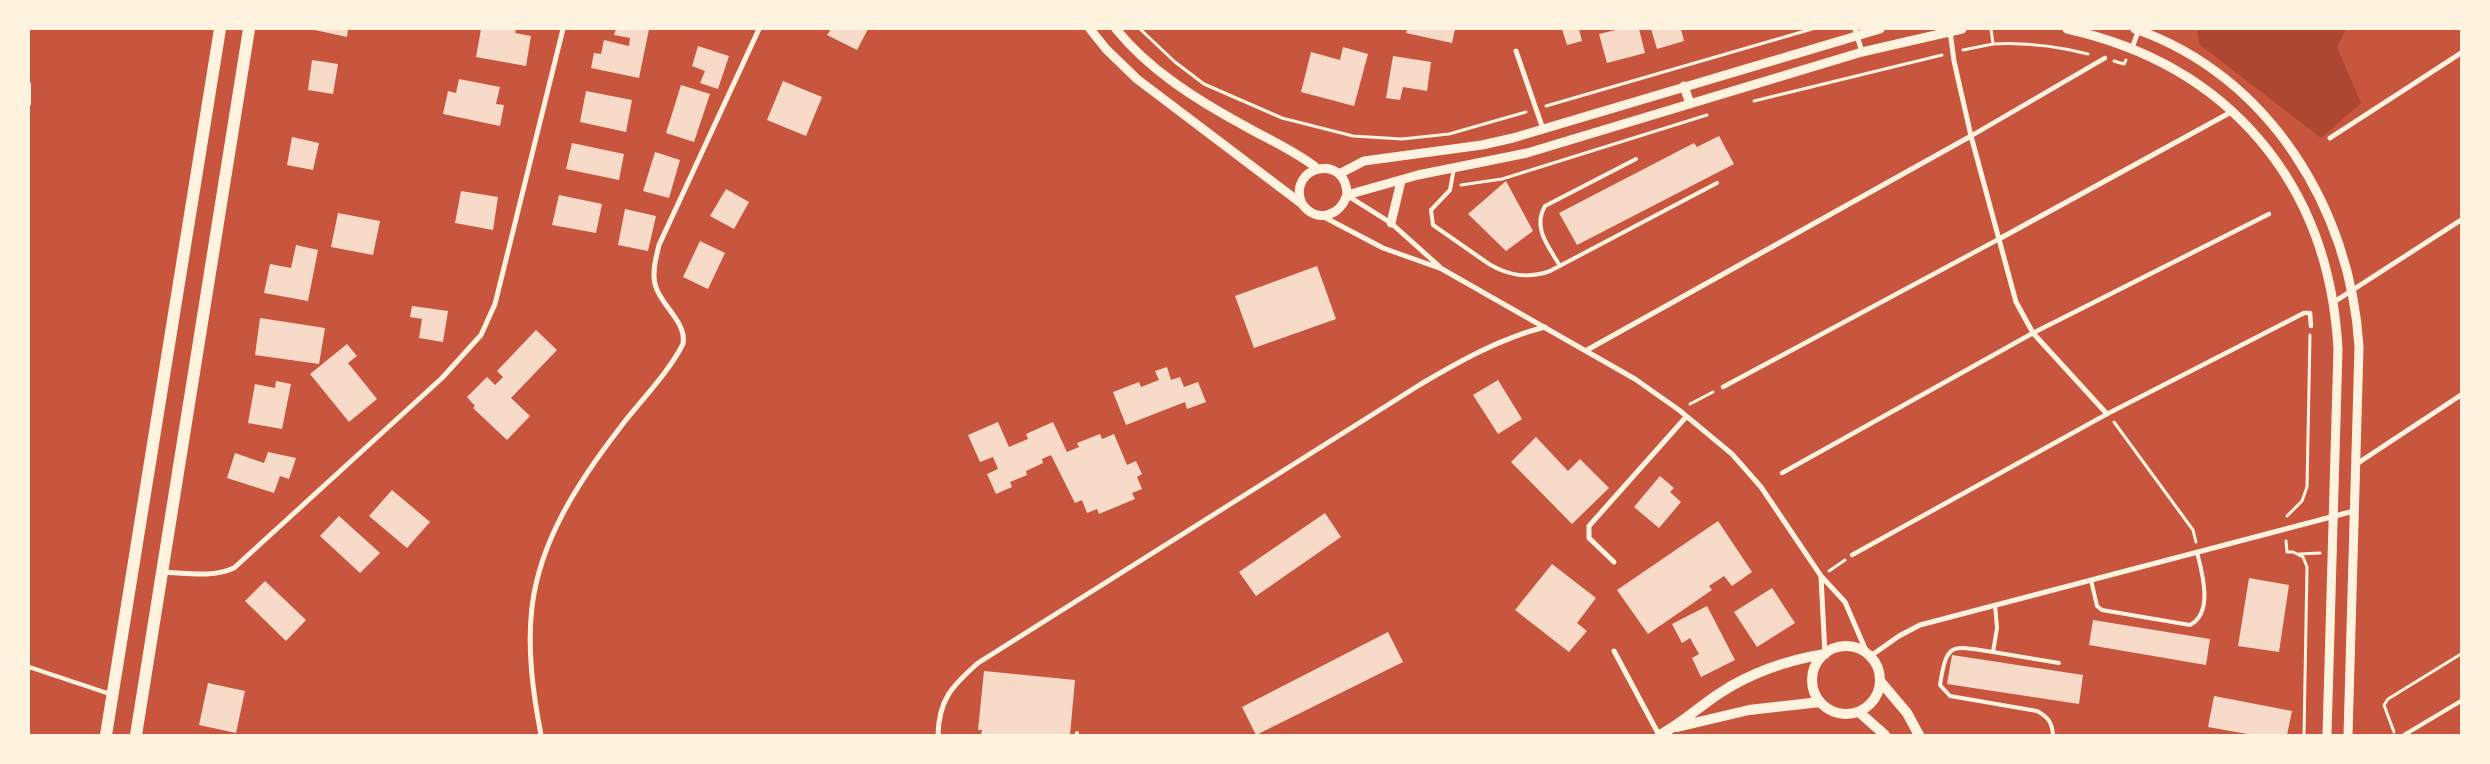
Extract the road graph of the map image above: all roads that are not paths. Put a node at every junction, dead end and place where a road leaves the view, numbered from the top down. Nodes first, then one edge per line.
1 (220, 29) edge
2 (249, 29) edge
3 (563, 29) edge
4 (759, 29) edge
5 (1090, 29) edge
6 (1116, 29) edge
7 (1880, 29) edge
8 (1962, 29) edge
9 (2067, 29) edge
10 (2138, 29) edge
11 (1950, 30) edge
12 (1856, 32) edge
13 (2132, 48) junction
14 (1516, 52) dead end
15 (1862, 52) junction
16 (2461, 53) edge
17 (2105, 58) road end
18 (29, 84) edge
19 (1684, 86) junction
20 (29, 104) edge
21 (1690, 104) junction
22 (2233, 112) junction
23 (1543, 129) junction
24 (1970, 136) junction
25 (2330, 138) dead end
26 (1636, 159) dead end
27 (1454, 167) junction
28 (1318, 168) junction
29 (1339, 174) junction
30 (1401, 181) junction
31 (1717, 183) dead end
32 (1347, 195) junction
33 (1302, 204) junction
34 (2269, 214) dead end
35 (1322, 216) junction
36 (2461, 220) edge
37 (1391, 223) junction
38 (1999, 239) junction
39 (1560, 266) junction
40 (1442, 269) junction
41 (2353, 290) junction
42 (2334, 302) junction
43 (2310, 326) dead end
44 (1545, 328) junction
45 (2033, 333) junction
46 (1587, 350) junction
47 (1723, 387) road end
48 (2461, 395) edge
49 (2107, 414) junction
50 (1686, 417) junction
51 (2355, 465) junction
52 (1782, 473) dead end
53 (2354, 512) junction
54 (2333, 516) junction
55 (2197, 552) junction
56 (1852, 555) road end
57 (1614, 562) dead end
58 (162, 572) junction
59 (1821, 576) junction
60 (2091, 580) junction
61 (1995, 605) junction
62 (1614, 652) dead end
63 (1993, 652) junction
64 (1825, 654) junction
65 (1869, 654) junction
66 (2059, 663) dead end
67 (29, 667) edge
68 (1880, 681) junction
69 (112, 694) junction
70 (2461, 701) edge
71 (1820, 702) junction
72 (1859, 712) junction
73 (1672, 729) junction
74 (106, 735) edge
75 (136, 735) edge
76 (541, 735) edge
77 (938, 735) edge
78 (1660, 735) edge
79 (1885, 735) edge
80 (1919, 735) edge
81 (2053, 735) edge
82 (2327, 735) edge
83 (2348, 735) edge
84 (2404, 735) edge

1 - 69 main road
2 - 58 main road
3 - 58 street
4 - 76 street
5 - 33 street
6 - 28 street
7 - 12 street
8 - 11 street
9 - 13 street
10 - 13 street
10 - 41 street
11 - 15 street
11 - 24 street
12 - 15 street
12 - 19 street
13 - 22 street
14 - 23 street
15 - 21 street
16 - 25 street
17 - 24 street
18 - 20 lane
19 - 21 street
19 - 23 street
21 - 27 street
22 - 38 street
22 - 42 street
23 - 29 street
24 - 38 street
24 - 46 street
26 - 39 lane
27 - 30 street
27 - 39 lane
28 - 29 street
28 - 33 street
29 - 32 street
30 - 32 street
30 - 37 street
31 - 39 lane
32 - 35 street
32 - 37 street
33 - 35 street
34 - 45 street
35 - 40 street
36 - 41 street
37 - 40 street
38 - 45 street
38 - 47 street
40 - 44 street
41 - 42 street
41 - 51 street
42 - 54 street
43 - 49 street
44 - 46 street
44 - 77 street
45 - 49 street
45 - 52 street
46 - 50 street
48 - 51 street
49 - 56 street
50 - 57 street
50 - 59 street
51 - 53 street
53 - 54 street
53 - 83 street
54 - 55 street
54 - 82 street
55 - 60 street
55 - 60 lane
58 - 75 main road
59 - 64 street
59 - 65 street
60 - 61 street
61 - 63 lane
61 - 65 street
62 - 78 street
63 - 66 lane
63 - 81 lane
64 - 65 main road
64 - 71 main road
64 - 73 main road
65 - 68 main road
67 - 69 lane
68 - 72 main road
68 - 80 main road
69 - 74 main road
70 - 84 lane
71 - 72 main road
71 - 73 main road
72 - 79 main road
73 - 78 main road

